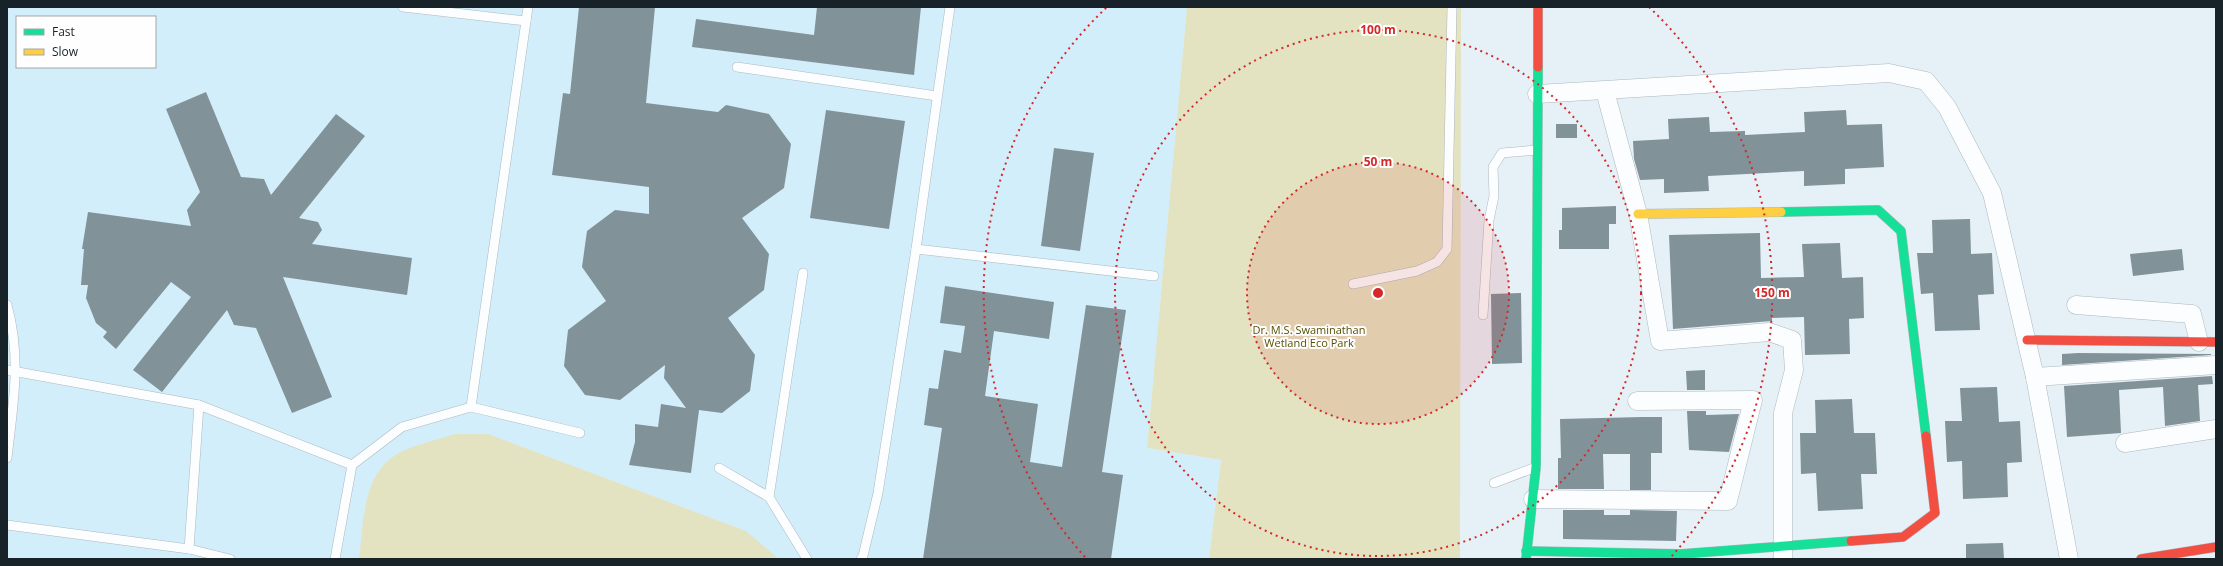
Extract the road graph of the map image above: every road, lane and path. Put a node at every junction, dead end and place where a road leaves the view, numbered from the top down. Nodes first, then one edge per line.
1 (403, 7) edge
2 (528, 7) edge
3 (950, 7) edge
4 (1452, 7) edge
5 (1538, 7) edge
6 (526, 21) junction
7 (737, 67) dead end
8 (1605, 91) junction
9 (1537, 94) junction
10 (937, 96) junction
11 (1537, 150) junction
12 (1638, 214) junction
13 (916, 248) junction
14 (803, 273) dead end
15 (1154, 276) dead end
16 (1353, 284) dead end
17 (7, 305) edge
18 (2076, 305) dead end
19 (1483, 315) dead end
20 (2026, 340) junction
21 (2207, 342) edge
22 (2216, 365) edge
23 (7, 370) edge
24 (17, 371) junction
25 (2035, 377) junction
26 (1637, 401) dead end
27 (199, 405) junction
28 (471, 407) junction
29 (2216, 429) edge
30 (580, 433) dead end
31 (2126, 443) dead end
32 (7, 458) edge
33 (352, 465) junction
34 (1536, 467) junction
35 (719, 468) dead end
36 (1494, 483) dead end
37 (769, 498) junction
38 (1533, 500) junction
39 (7, 525) edge
40 (2216, 547) edge
41 (189, 549) junction
42 (1783, 552) edge
43 (1526, 555) edge
44 (230, 559) edge
45 (335, 559) edge
46 (807, 559) edge
47 (861, 559) edge
48 (2069, 559) edge
49 (2141, 559) edge

1 - 6 lane
2 - 6 lane
3 - 10 lane
4 - 16 lane
5 - 9 street
6 - 28 lane
7 - 10 lane
8 - 9 street
8 - 12 street
8 - 20 street
9 - 11 street
10 - 13 lane
11 - 19 lane
11 - 34 street
12 - 42 street
12 - 42 street
13 - 15 lane
13 - 47 lane
14 - 37 lane
17 - 24 lane
18 - 21 street
20 - 21 street
20 - 25 street
22 - 25 street
23 - 24 lane
24 - 27 lane
24 - 32 lane
25 - 48 street
26 - 38 street
27 - 33 lane
27 - 41 lane
28 - 30 lane
28 - 33 lane
29 - 31 street
33 - 45 lane
34 - 36 lane
34 - 38 street
35 - 37 lane
37 - 46 lane
38 - 43 street
39 - 41 lane
40 - 49 street
41 - 44 lane
42 - 43 street

